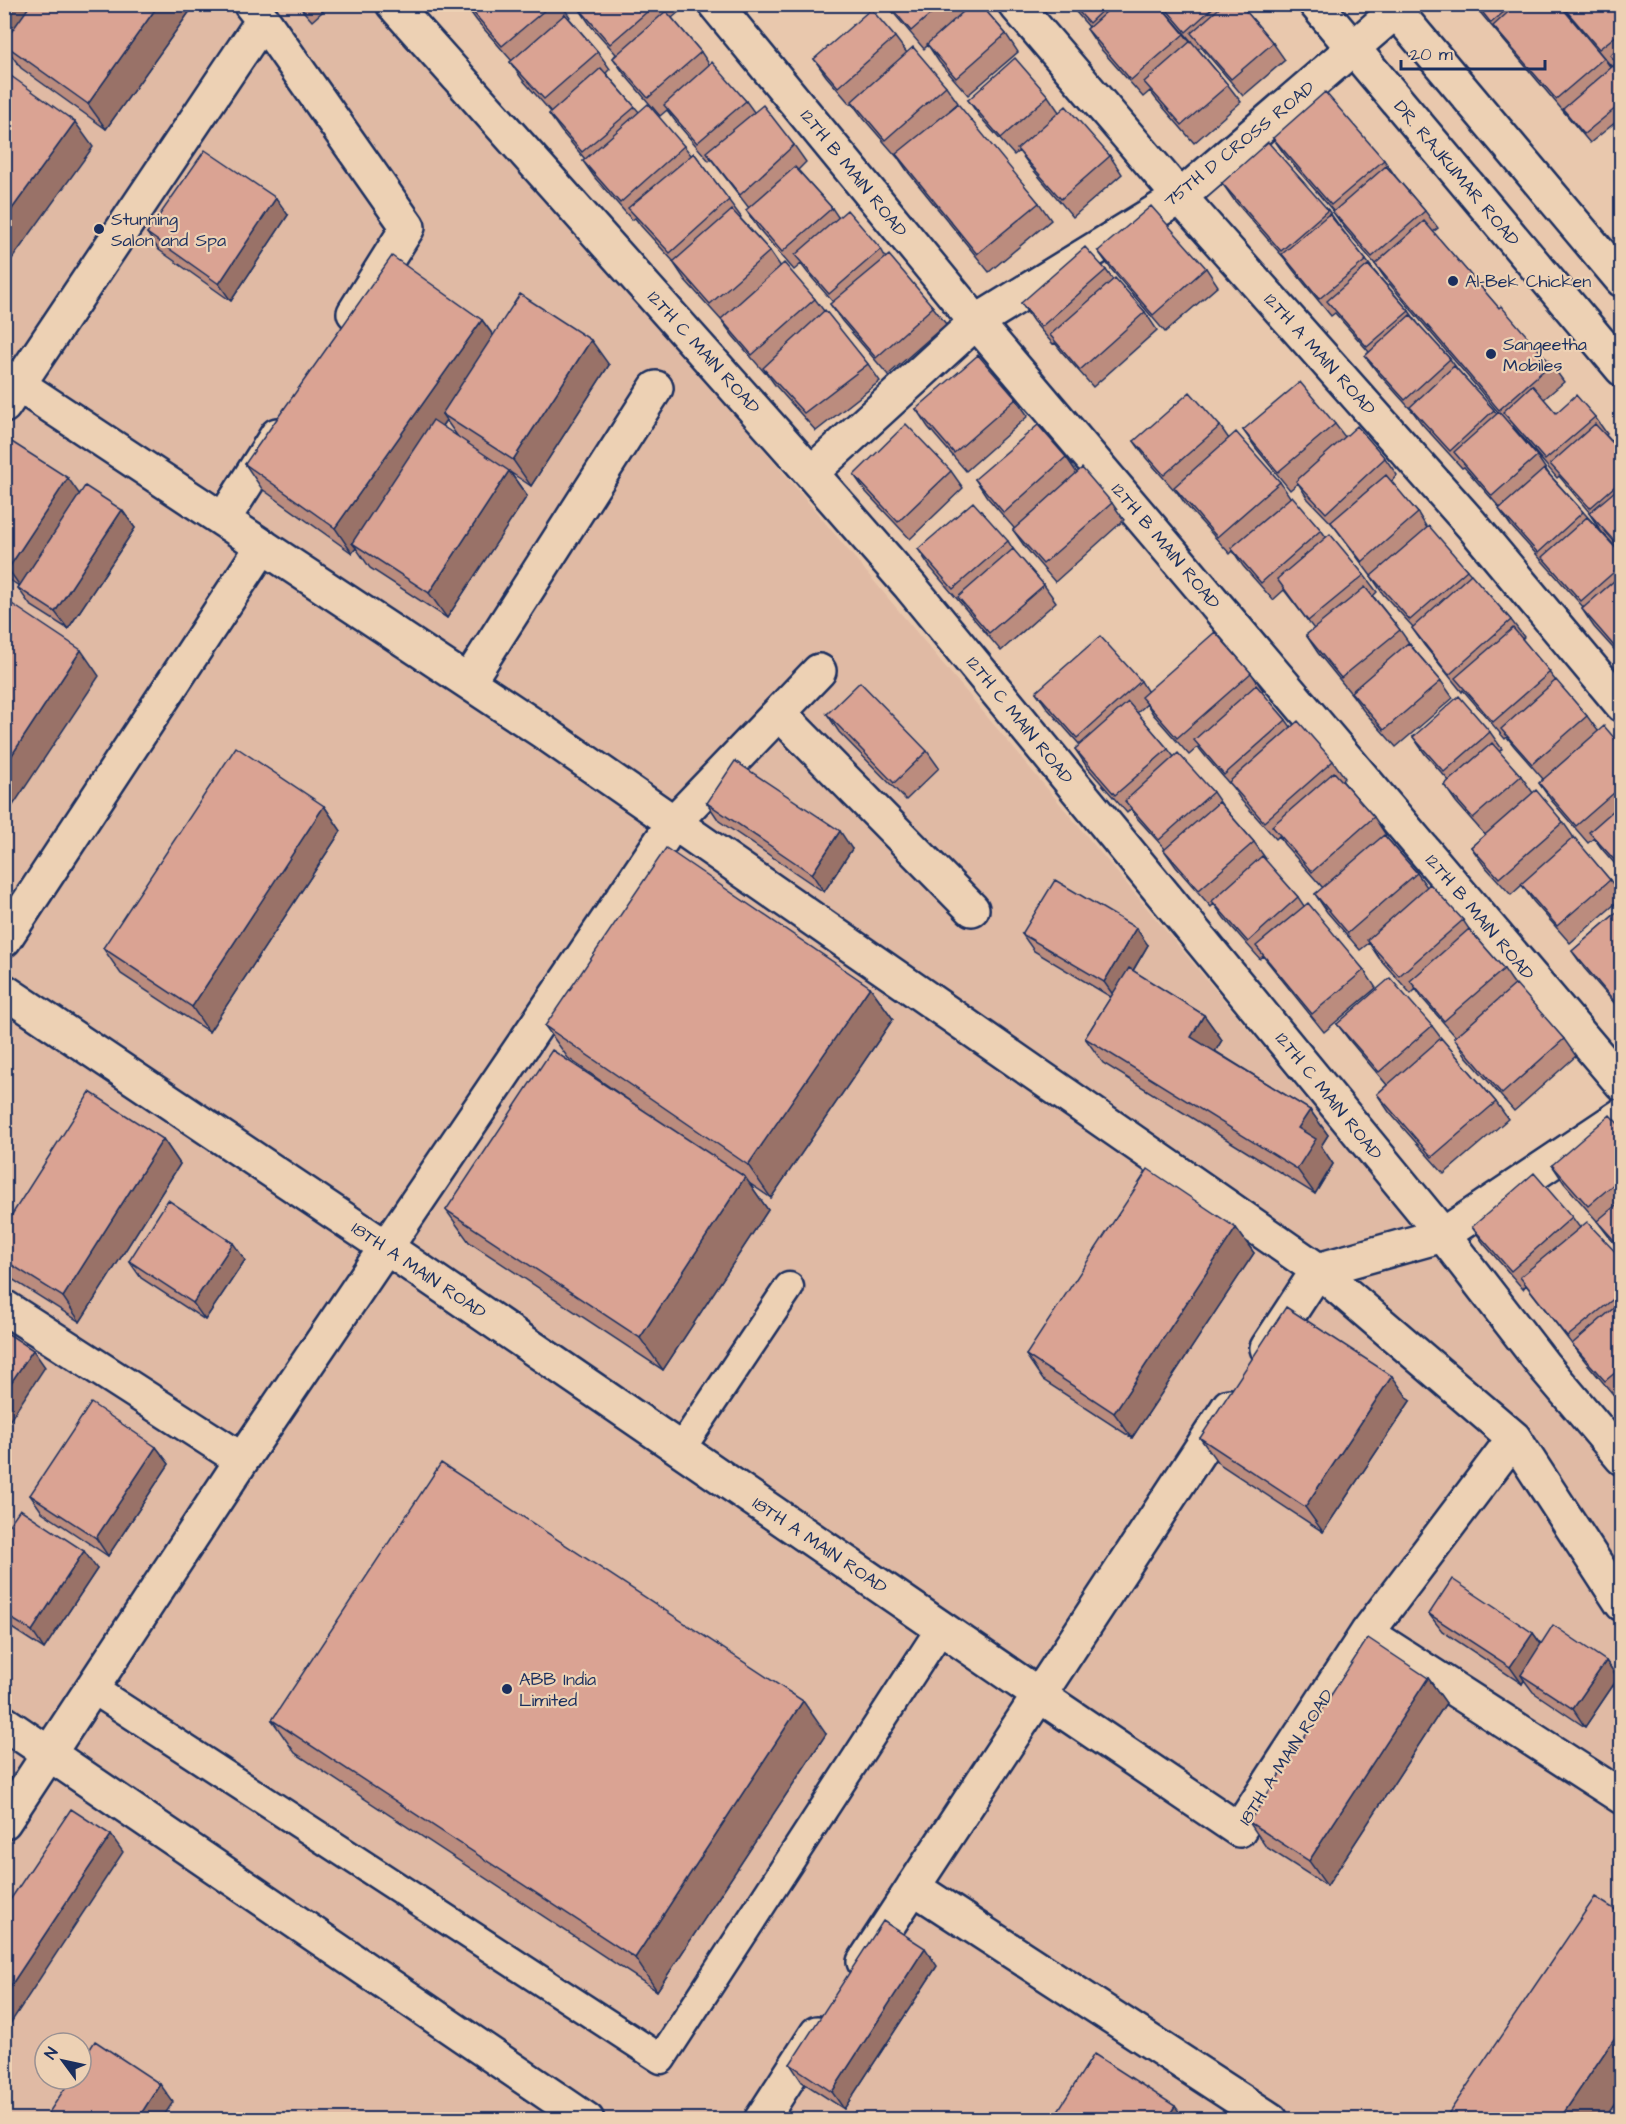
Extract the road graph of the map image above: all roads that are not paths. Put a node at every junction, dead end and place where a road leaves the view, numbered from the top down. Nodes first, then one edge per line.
1 (393, 4) edge
2 (715, 4) edge
3 (1015, 4) edge
4 (1316, 4) edge
5 (1397, 7) edge
6 (256, 12) edge
7 (1353, 50) junction
8 (1180, 197) junction
9 (1622, 280) edge
10 (976, 322) junction
11 (338, 338) edge
12 (1622, 369) edge
13 (656, 388) dead end
14 (9, 389) edge
15 (293, 409) edge
16 (811, 472) junction
17 (223, 520) junction
18 (263, 546) junction
19 (819, 671) dead end
20 (468, 682) junction
21 (1622, 705) edge
22 (779, 713) junction
23 (674, 822) junction
24 (972, 909) dead end
25 (4, 940) edge
26 (4, 991) edge
27 (1622, 1084) edge
28 (1622, 1115) edge
29 (1443, 1235) junction
30 (387, 1248) junction
31 (1318, 1270) junction
32 (789, 1287) dead end
33 (4, 1307) edge
34 (1514, 1438) junction
35 (681, 1449) junction
36 (1622, 1458) edge
37 (242, 1460) junction
38 (1622, 1604) edge
39 (941, 1628) junction
40 (1367, 1633) junction
41 (93, 1689) junction
42 (1039, 1695) junction
43 (4, 1722) edge
44 (50, 1753) junction
45 (1622, 1797) edge
46 (4, 1822) edge
47 (913, 1887) junction
48 (587, 2120) edge
49 (761, 2120) edge
50 (1271, 2120) edge

1 - 16 street, 12TH C MAIN ROAD
2 - 10 street, 12TH B MAIN ROAD
3 - 8 street, 12TH A MAIN ROAD
4 - 7 street, DR. RAJKUMAR ROAD
5 - 7 street, 75TH D CROSS ROAD
5 - 9 street
6 - 11 street
6 - 14 street
7 - 8 street, 75TH D CROSS ROAD
7 - 12 street, DR. RAJKUMAR ROAD
8 - 10 street, 75TH D CROSS ROAD
8 - 21 street, 12TH A MAIN ROAD
10 - 16 street, 75TH D CROSS ROAD
10 - 27 street, 12TH B MAIN ROAD
13 - 20 street
14 - 17 street
15 - 17 street
16 - 29 street, 12TH C MAIN ROAD
17 - 18 street
18 - 20 street
18 - 25 street
19 - 22 street
20 - 23 street
22 - 23 street
22 - 24 street
23 - 30 street
23 - 31 street
26 - 30 street, 18TH A MAIN ROAD
28 - 29 street
29 - 31 street
29 - 36 street, 12TH C MAIN ROAD
30 - 35 street, 18TH A MAIN ROAD
30 - 37 street
31 - 34 street
31 - 42 street
32 - 35 lane
33 - 37 street
34 - 38 street
34 - 40 street, 18TH A MAIN ROAD
35 - 39 street, 18TH A MAIN ROAD
37 - 41 street
39 - 41 lane
39 - 42 street, 18TH A MAIN ROAD
40 - 42 street, 18TH A MAIN ROAD
40 - 45 street
41 - 44 street
42 - 47 street
43 - 44 street
44 - 46 street
44 - 48 street
47 - 49 street
47 - 50 street

